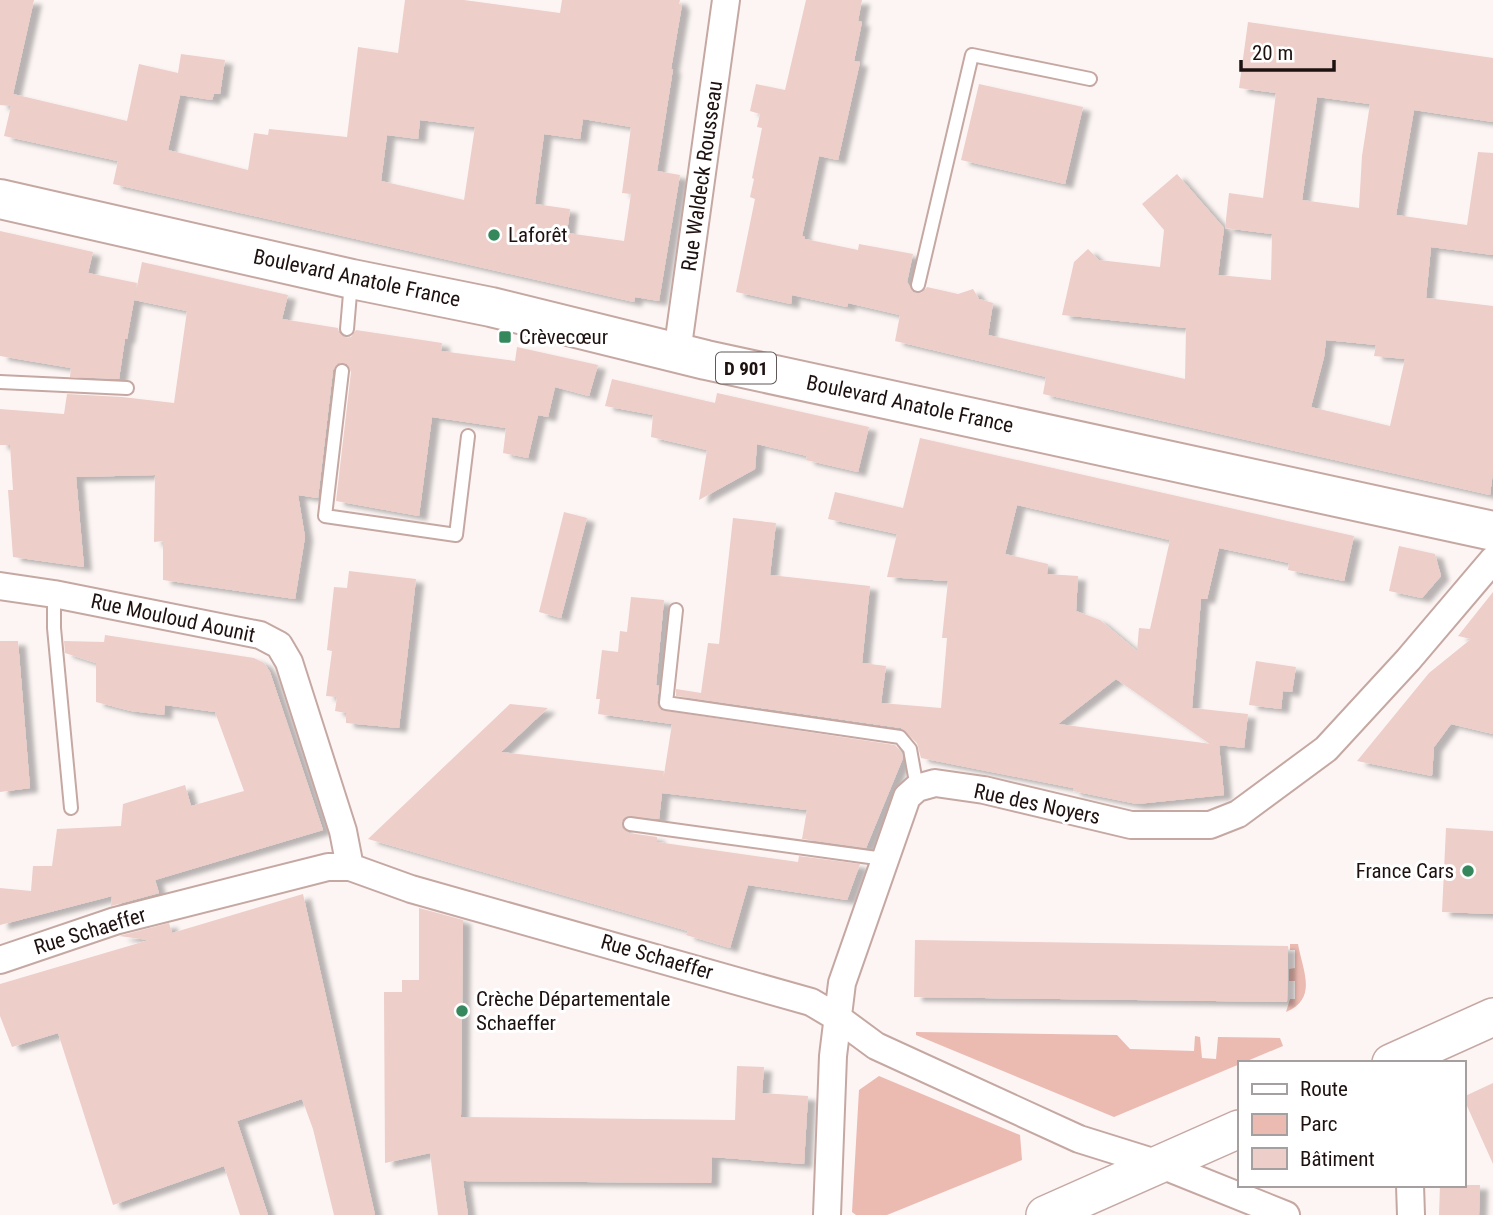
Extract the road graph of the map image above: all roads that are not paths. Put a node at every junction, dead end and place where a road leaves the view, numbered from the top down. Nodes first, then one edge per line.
1 (726, 0) edge
2 (1090, 79) dead end
3 (0, 199) edge
4 (352, 279) junction
5 (918, 285) dead end
6 (347, 329) dead end
7 (677, 353) junction
8 (342, 371) dead end
9 (0, 382) edge
10 (127, 388) dead end
11 (468, 436) dead end
12 (1493, 531) edge
13 (1493, 560) edge
14 (0, 586) edge
15 (54, 594) junction
16 (676, 610) dead end
17 (917, 788) junction
18 (71, 808) dead end
19 (629, 824) dead end
20 (884, 859) junction
21 (350, 867) junction
22 (0, 960) edge
23 (1493, 1017) edge
24 (838, 1018) junction
25 (1403, 1060) edge
26 (1238, 1129) edge
27 (1158, 1164) junction
28 (1410, 1187) edge
29 (827, 1215) edge
30 (1045, 1215) edge
31 (1286, 1215) edge
32 (1411, 1215) edge

1 - 7 street, Rue Waldeck Rousseau
2 - 5 lane
3 - 4 main road, Boulevard Anatole France / D 901
4 - 6 lane
4 - 7 main road, Boulevard Anatole France / D 901
7 - 12 main road, Boulevard Anatole France / D 901
8 - 11 lane
9 - 10 lane
13 - 17 street, Rue des Noyers
14 - 15 street, Rue Mouloud Aounit
15 - 18 lane
15 - 21 street, Rue Mouloud Aounit
16 - 17 lane
17 - 20 street
19 - 20 lane
20 - 24 street
21 - 22 street, Rue Schaeffer
21 - 24 street, Rue Schaeffer
23 - 25 main road
24 - 27 street, Rue Schaeffer
24 - 29 street
26 - 27 main road
27 - 30 main road
27 - 31 street, Rue Schaeffer
28 - 32 street

